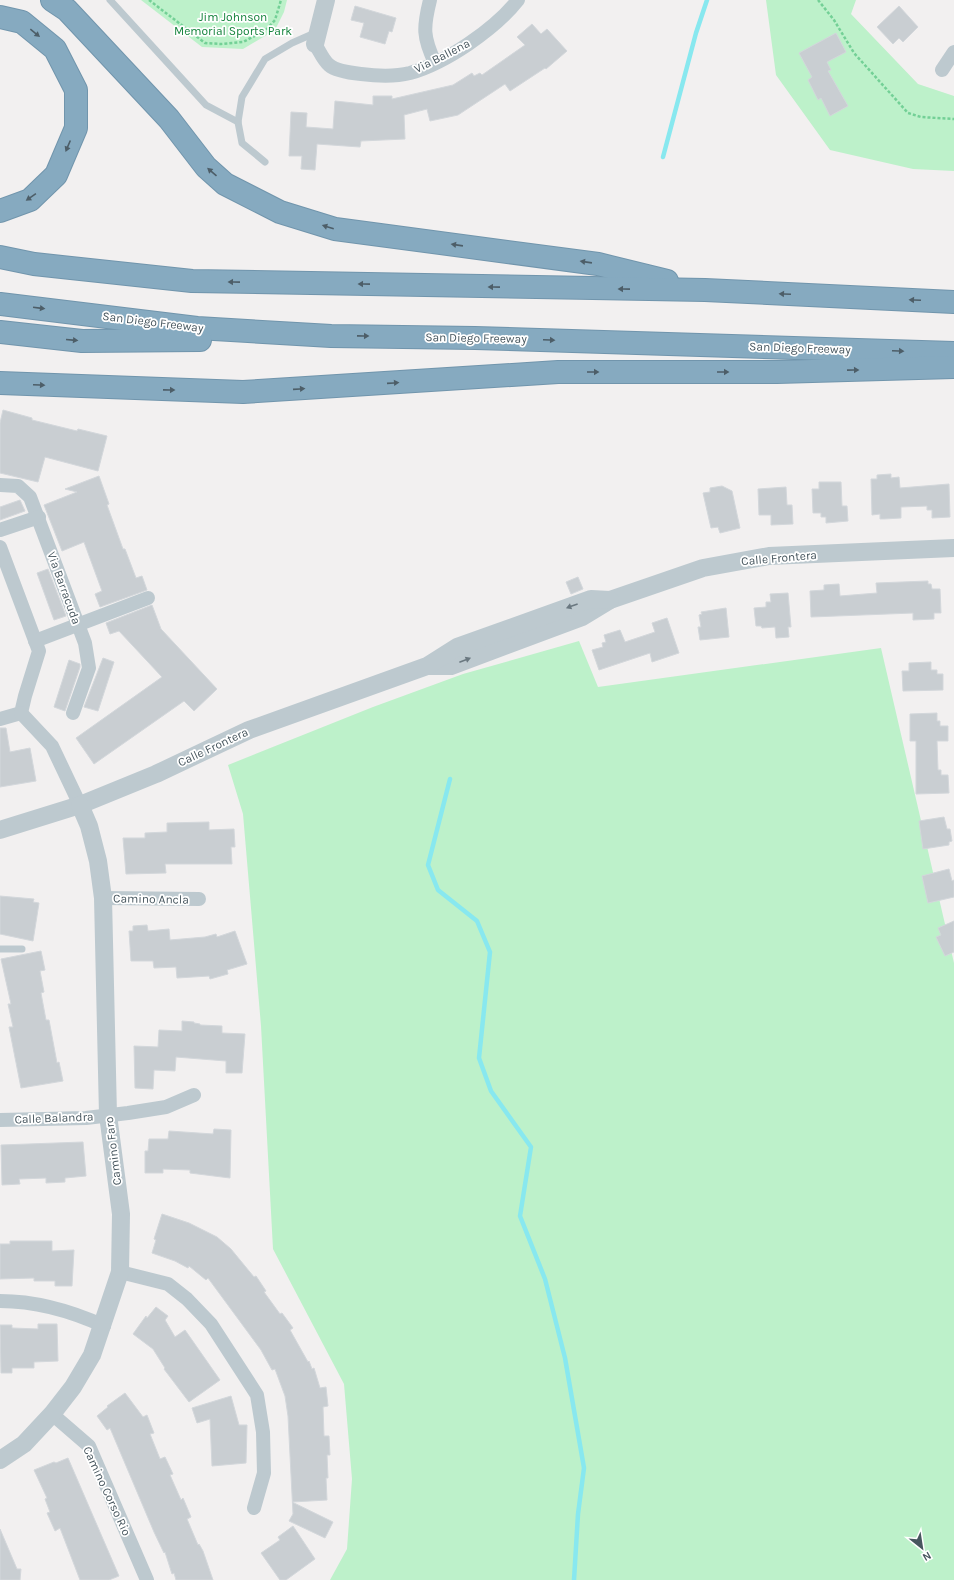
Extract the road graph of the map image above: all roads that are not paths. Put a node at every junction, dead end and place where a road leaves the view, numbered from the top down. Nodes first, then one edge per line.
1 (52, 0) edge
2 (110, 0) edge
3 (326, 0) edge
4 (430, 0) edge
5 (518, 0) edge
6 (0, 17) edge
7 (317, 38) junction
8 (954, 52) edge
9 (435, 63) junction
10 (942, 70) dead end
11 (238, 122) junction
12 (265, 162) dead end
13 (0, 210) edge
14 (0, 257) edge
15 (705, 290) junction
16 (954, 302) edge
17 (0, 304) edge
18 (0, 332) edge
19 (331, 336) junction
20 (954, 353) edge
21 (954, 367) edge
22 (0, 383) edge
23 (0, 485) edge
24 (38, 517) junction
25 (0, 530) edge
26 (0, 547) edge
27 (954, 548) edge
28 (148, 598) dead end
29 (78, 624) junction
30 (35, 641) junction
31 (22, 713) junction
32 (73, 713) dead end
33 (0, 718) edge
34 (80, 805) junction
35 (0, 830) edge
36 (103, 898) junction
37 (199, 899) dead end
38 (0, 949) edge
39 (22, 949) dead end
40 (194, 1095) dead end
41 (108, 1115) junction
42 (0, 1120) edge
43 (120, 1272) junction
44 (0, 1301) edge
45 (104, 1326) junction
46 (52, 1414) junction
47 (0, 1460) edge
48 (254, 1508) dead end
49 (147, 1580) edge

15 -> 1 highway
2 - 11 lane
3 - 7 street
4 - 9 street
5 - 9 street, Via Ballena
6 -> 13 highway
7 - 9 street, Via Ballena
7 - 11 lane
8 - 10 street
11 - 12 lane
15 -> 14 highway
16 -> 15 highway
17 -> 19 highway, San Diego Freeway
18 -> 19 highway
19 -> 20 highway, San Diego Freeway
22 -> 21 highway
23 - 24 street, Via Barracuda
24 - 25 street
24 - 29 street, Via Barracuda
26 - 30 street
27 - 34 street, Calle Frontera
28 - 29 street
29 - 30 street
29 - 32 street, Via Barracuda
30 - 31 street
31 - 33 street
31 - 34 street
34 - 35 street, Calle Frontera
34 - 36 street, Camino Faro
36 - 37 street, Camino Ancla
36 - 41 street, Camino Faro
38 - 39 lane
40 - 41 street, Calle Balandra
41 - 42 street, Calle Balandra
41 - 43 street, Camino Faro
43 - 45 street, Camino Faro
43 - 48 street
44 - 45 street
45 - 46 street, Camino Faro
46 - 47 street, Camino Faro
46 - 49 street, Camino Corso Rio

